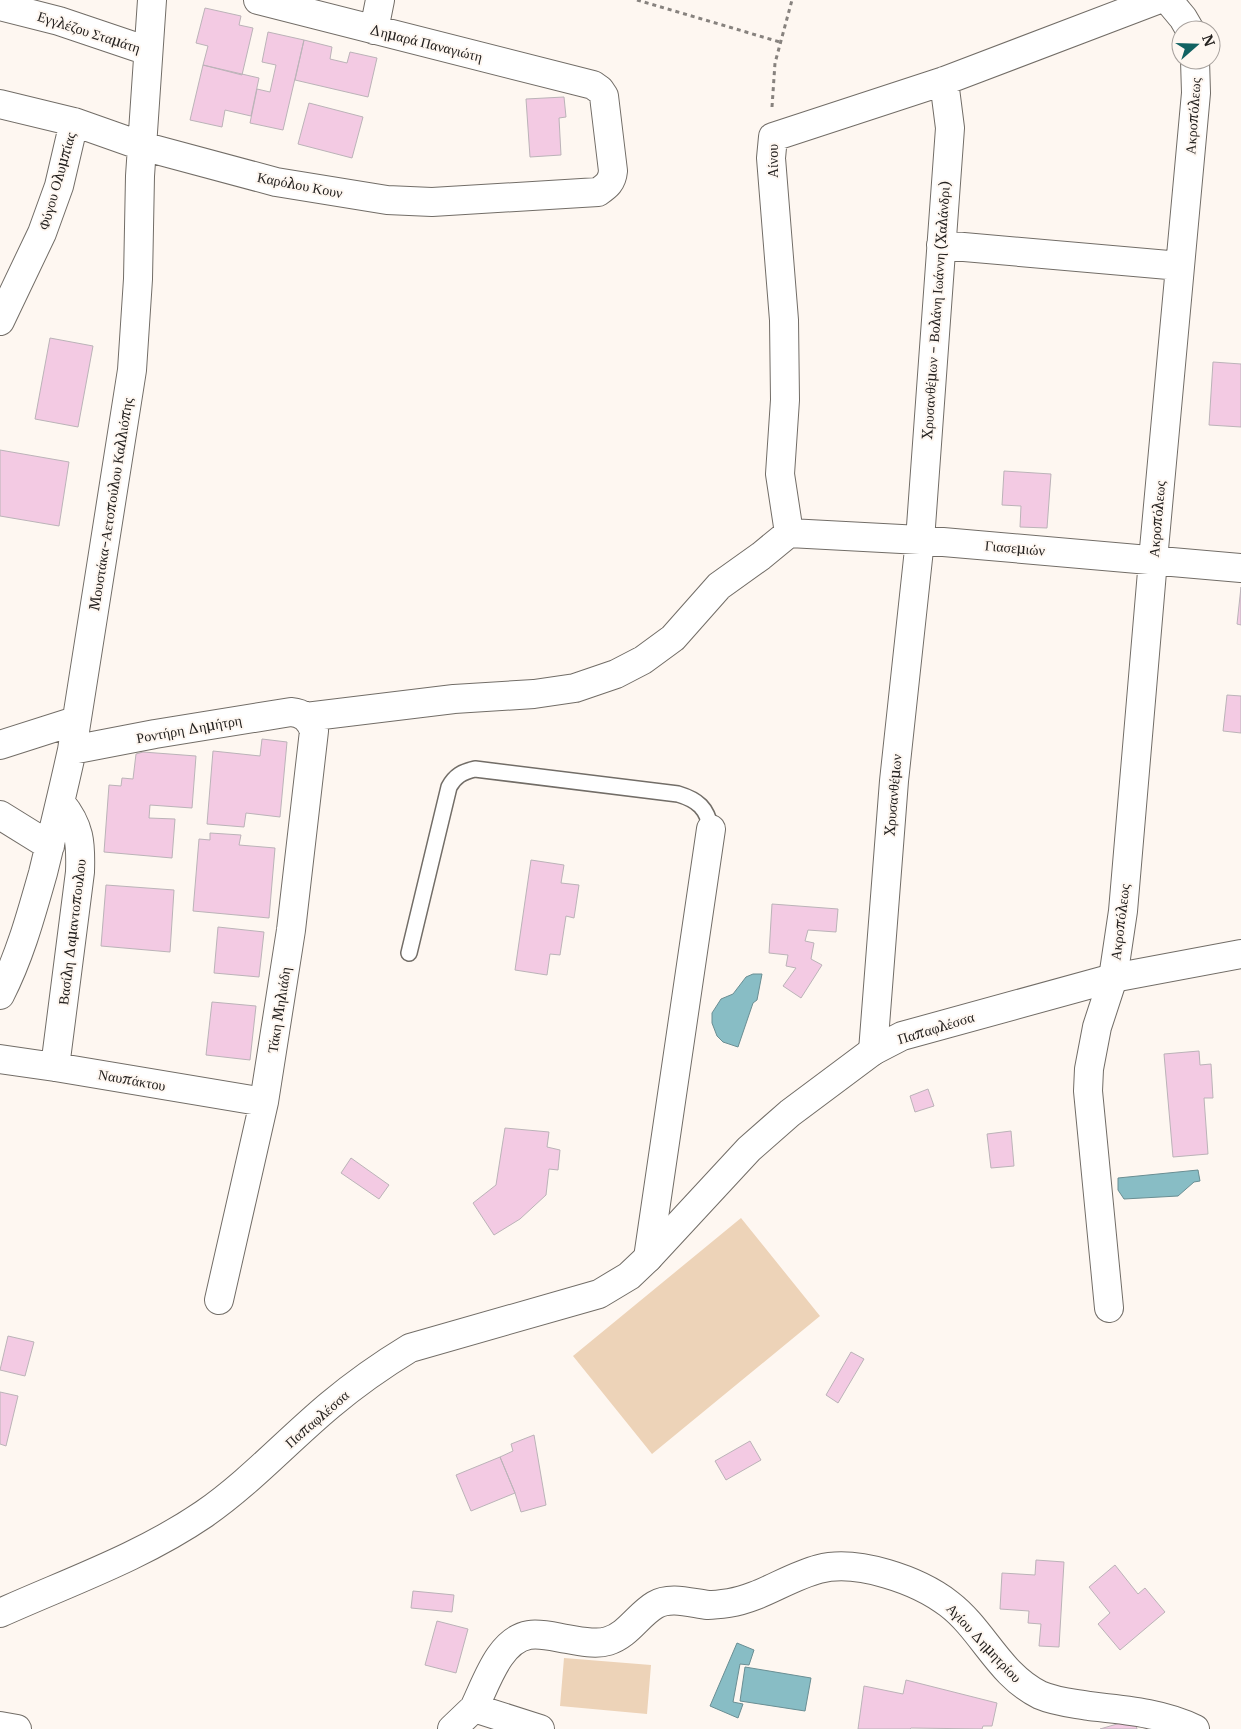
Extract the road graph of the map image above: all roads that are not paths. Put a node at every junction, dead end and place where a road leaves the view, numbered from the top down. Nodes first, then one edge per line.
1 (152, 0) edge
2 (258, 0) edge
3 (380, 0) edge
4 (1157, 0) edge
5 (1168, 0) edge
6 (0, 6) edge
7 (1184, 20) edge
8 (374, 30) junction
9 (148, 51) junction
10 (1195, 70) edge
11 (944, 81) junction
12 (0, 104) edge
13 (74, 122) junction
14 (142, 146) junction
15 (607, 186) joint
16 (941, 245) junction
17 (1180, 266) junction
18 (0, 321) edge
19 (789, 532) junction
20 (920, 540) junction
21 (1153, 560) junction
22 (1241, 568) edge
23 (306, 717) junction
24 (75, 721) junction
25 (0, 745) edge
26 (72, 750) junction
27 (61, 803) junction
28 (0, 815) edge
29 (711, 829) joint
30 (50, 846) junction
31 (409, 953) dead end
32 (1241, 954) edge
33 (1113, 978) junction
34 (0, 996) edge
35 (873, 1051) junction
36 (0, 1059) edge
37 (55, 1067) junction
38 (264, 1102) junction
39 (648, 1258) junction
40 (219, 1300) dead end
41 (1109, 1308) dead end
42 (0, 1613) edge
43 (474, 1708) junction
44 (0, 1726) edge
45 (17, 1729) edge
46 (452, 1729) edge
47 (540, 1729) edge
48 (1195, 1729) edge

1 - 9 street, Μουστάκα-Αετοπούλου Καλλιόπης
2 - 8 street, Δημαρά Παναγιώτη
3 - 8 street
4 - 11 street, Αίνου
5 - 7 street
6 - 9 street, Εγγλέζου Σταμάτη
8 - 15 street, Δημαρά Παναγιώτη
9 - 14 street, Μουστάκα-Αετοπούλου Καλλιόπης
10 - 17 street, Ακροπόλεως
11 - 16 street, Χρυσανθέμων - Βολάνη Ιωάννη (Χαλάνδρι)
11 - 19 street, Αίνου
12 - 13 street, Καρόλου Κουν
13 - 14 street, Καρόλου Κουν
13 - 18 street, Φύγου Ολυμπίας
14 - 15 street, Καρόλου Κουν
14 - 24 street, Μουστάκα-Αετοπούλου Καλλιόπης
16 - 17 street
16 - 20 street, Χρυσανθέμων - Βολάνη Ιωάννη (Χαλάνδρι)
17 - 21 street, Ακροπόλεως
19 - 20 street, Γιασεμιών
19 - 23 street, Ροντήρη Δημήτρη
20 - 21 street, Γιασεμιών
20 - 35 street, Χρυσανθέμων
21 - 22 street, Γιασεμιών
21 - 33 street, Ακροπόλεως
23 - 26 street, Ροντήρη Δημήτρη
23 - 38 street, Τάκη Μηλιάδη
24 - 25 street
24 - 26 street, Μουστάκα-Αετοπούλου Καλλιόπης
26 - 27 street, Μουστάκα-Αετοπούλου Καλλιόπης
27 - 30 street, Μουστάκα-Αετοπούλου Καλλιόπης
27 - 37 street, Βασίλη Δαμαντοπουλου
28 - 30 street
29 - 31 lane
29 - 39 street
30 - 34 street, Μουστάκα-Αετοπούλου Καλλιόπης
32 - 33 street, Παπαφλέσσα
33 - 35 street, Παπαφλέσσα
33 - 41 street, Ακροπόλεως
35 - 39 street, Παπαφλέσσα
36 - 37 street, Ναυπάκτου
37 - 38 street, Ναυπάκτου
38 - 40 street, Τάκη Μηλιάδη
39 - 42 street, Παπαφλέσσα
43 - 46 street, Αγίου Δημητρίου
43 - 47 street
43 - 48 street, Αγίου Δημητρίου
44 - 45 street

